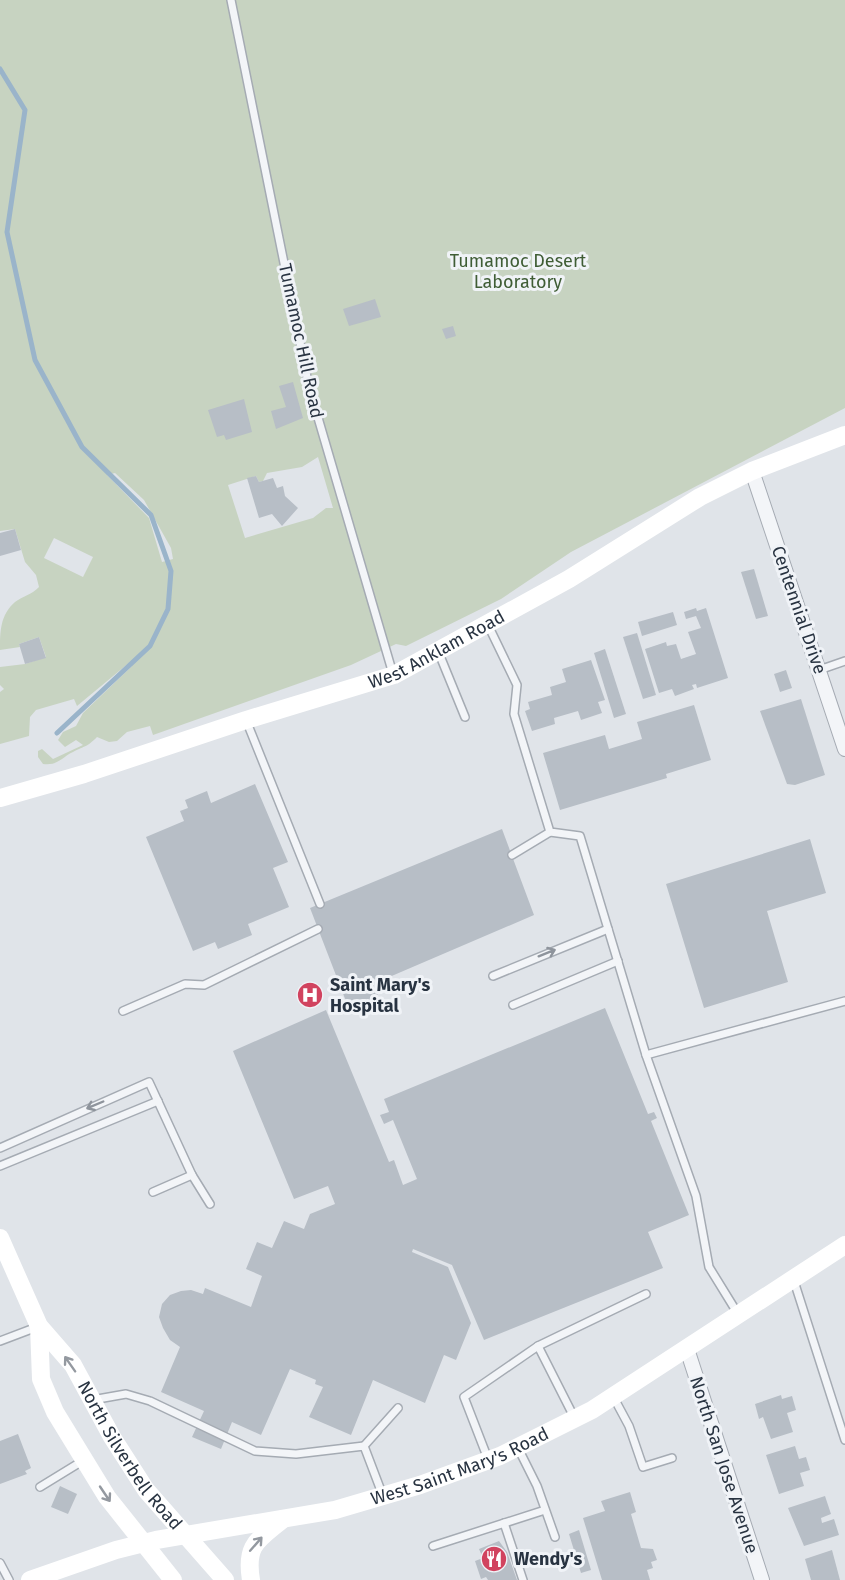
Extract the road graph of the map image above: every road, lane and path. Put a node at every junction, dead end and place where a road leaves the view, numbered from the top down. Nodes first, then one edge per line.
1 (231, 0) edge
2 (845, 435) edge
3 (752, 471) junction
4 (488, 624) junction
5 (438, 651) junction
6 (845, 661) edge
7 (819, 670) junction
8 (394, 675) junction
9 (465, 717) dead end
10 (246, 720) junction
11 (845, 749) edge
12 (0, 798) edge
13 (550, 832) junction
14 (512, 855) dead end
15 (320, 904) dead end
16 (318, 929) dead end
17 (608, 929) junction
18 (618, 961) junction
19 (493, 975) dead end
20 (845, 1001) edge
21 (513, 1005) dead end
22 (123, 1011) dead end
23 (646, 1055) junction
24 (158, 1101) junction
25 (0, 1148) edge
26 (0, 1166) edge
27 (192, 1175) junction
28 (153, 1192) dead end
29 (210, 1204) dead end
30 (0, 1238) edge
31 (845, 1245) edge
32 (793, 1279) junction
33 (646, 1294) dead end
34 (738, 1314) junction
35 (39, 1326) junction
36 (0, 1341) edge
37 (538, 1346) junction
38 (687, 1350) junction
39 (613, 1396) junction
40 (91, 1400) junction
41 (398, 1408) dead end
42 (575, 1419) junction
43 (845, 1440) edge
44 (364, 1446) junction
45 (518, 1447) junction
46 (672, 1458) dead end
47 (84, 1460) junction
48 (488, 1460) junction
49 (40, 1487) dead end
50 (383, 1496) junction
51 (545, 1510) junction
52 (285, 1518) junction
53 (504, 1523) junction
54 (184, 1534) junction
55 (555, 1537) dead end
56 (142, 1544) junction
57 (433, 1546) dead end
58 (0, 1563) edge
59 (9, 1580) edge
60 (30, 1580) edge
61 (173, 1580) edge
62 (225, 1580) edge
63 (251, 1580) edge
64 (524, 1580) edge
65 (762, 1580) edge

1 - 8 lane, Tumamoc Hill Road
2 - 3 main road, West Anklam Road
3 - 4 main road, West Anklam Road
3 - 7 street, Centennial Drive
4 - 5 main road, West Anklam Road
4 - 13 lane
5 - 8 main road, West Anklam Road
5 - 9 lane
6 - 7 lane
7 - 11 street, Centennial Drive
8 - 10 main road, West Anklam Road
10 - 12 main road, West Anklam Road
10 - 15 lane
13 - 14 lane
13 - 17 lane
16 - 22 lane
17 - 18 lane
19 -> 17 lane
18 - 21 lane
18 - 23 lane
20 - 23 lane
23 - 34 lane
24 -> 25 lane
24 - 26 lane
24 - 27 lane
27 - 28 lane
27 - 29 lane
30 - 35 main road, North Silverbell Road
31 - 32 main road, West Saint Mary's Road
32 - 34 main road, West Saint Mary's Road
32 - 43 lane
33 - 37 lane
34 - 38 main road, West Saint Mary's Road
35 - 36 lane
40 -> 35 main road, North Silverbell Road
35 - 47 main road, North Silverbell Road
37 - 42 lane
37 - 48 lane
38 - 39 main road, West Saint Mary's Road
38 - 65 street, North San Jose Avenue
39 - 42 main road, West Saint Mary's Road
39 - 46 lane
40 - 44 lane
40 - 54 main road, North Silverbell Road
41 - 44 lane
42 - 45 main road, West Saint Mary's Road
44 - 50 lane
45 - 48 main road, West Saint Mary's Road
45 - 51 lane
47 - 49 lane
47 -> 56 main road, North Silverbell Road
48 - 50 main road, West Saint Mary's Road
50 - 52 main road, West Saint Mary's Road
51 - 53 lane
51 - 55 lane
52 - 54 main road, West Saint Mary's Road
63 -> 52 main road
53 - 57 lane
53 - 64 lane
54 - 56 main road, West Saint Mary's Road
54 - 62 main road, North Silverbell Road
56 - 60 main road, West Saint Mary's Road
56 - 61 main road, North Silverbell Road
58 - 59 lane

